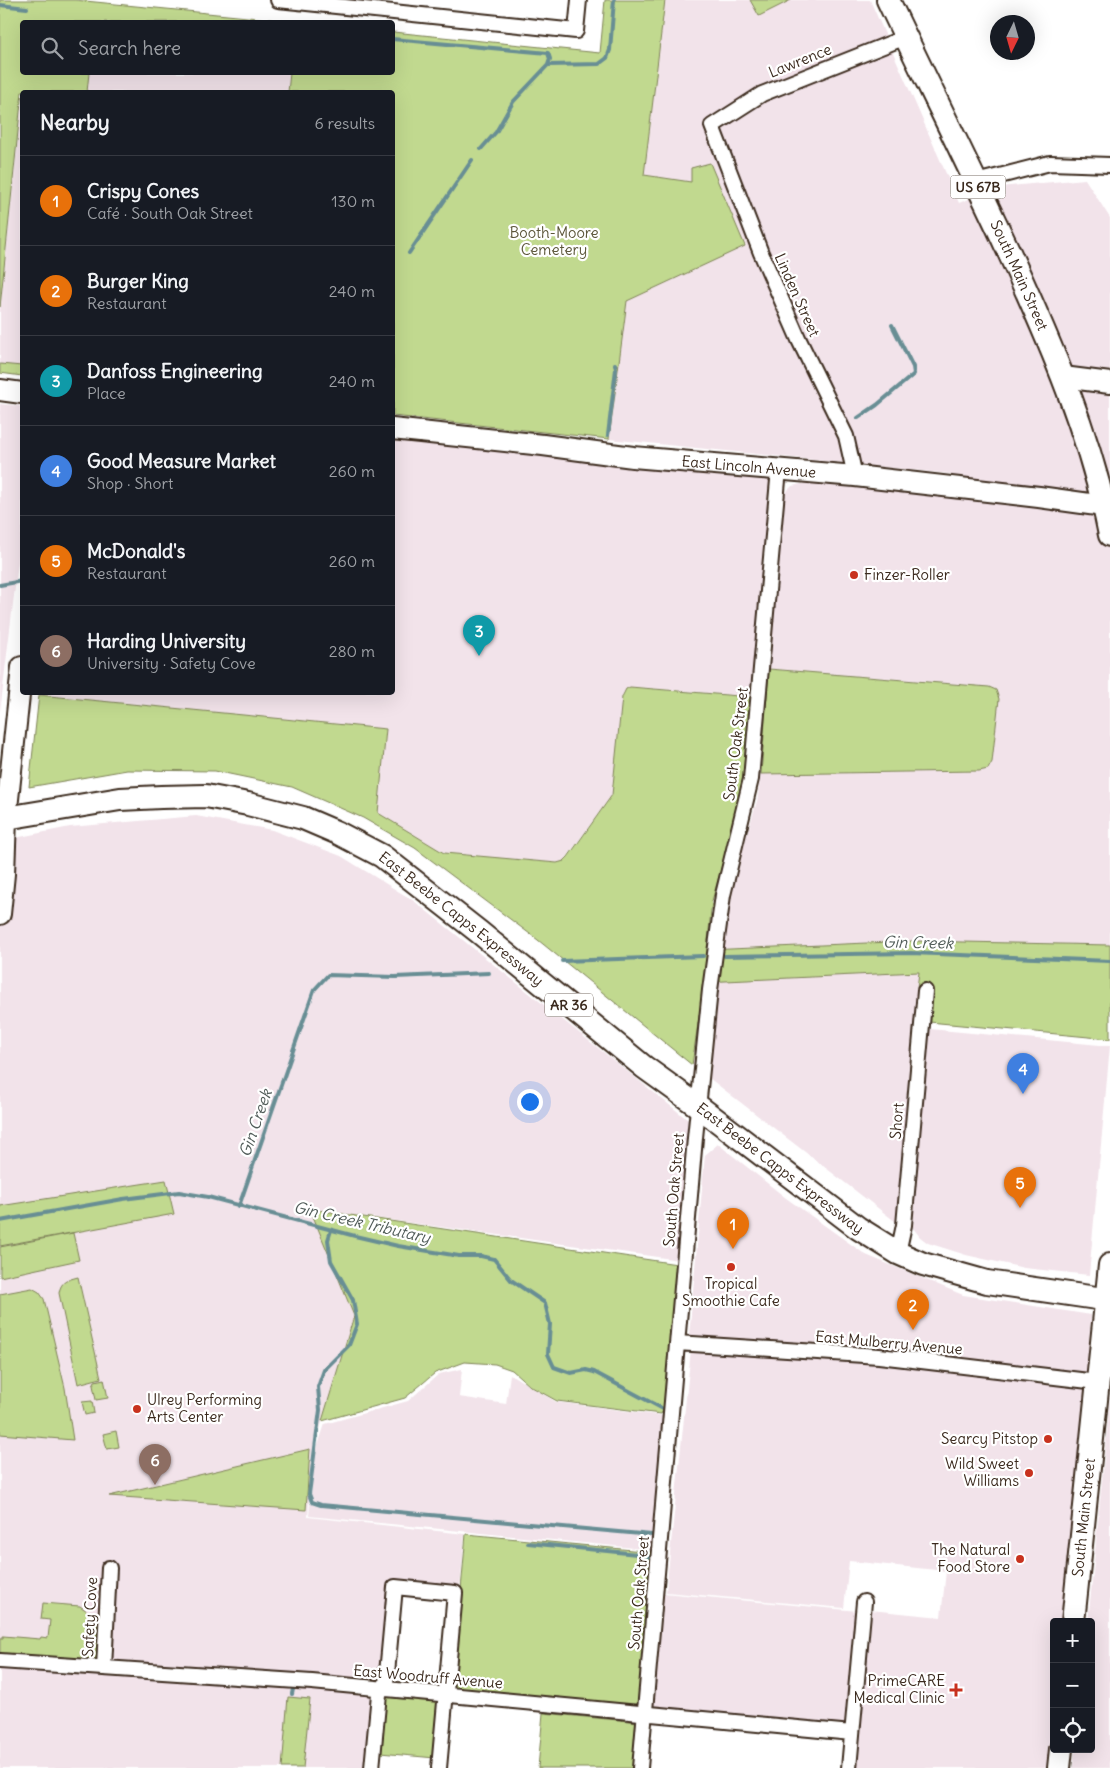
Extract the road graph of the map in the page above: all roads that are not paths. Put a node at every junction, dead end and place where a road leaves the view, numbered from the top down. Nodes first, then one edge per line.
1 (278, 0) edge
2 (579, 0) edge
3 (888, 0) edge
4 (906, 37) junction
5 (712, 126) joint
6 (1110, 165) edge
7 (976, 182) junction
8 (1063, 377) junction
9 (1110, 383) edge
10 (0, 390) edge
11 (20, 393) edge
12 (395, 429) edge
13 (778, 469) junction
14 (856, 476) junction
15 (1104, 506) junction
16 (1110, 535) edge
17 (20, 683) edge
18 (3, 819) edge
19 (0, 914) edge
20 (925, 991) dead end
21 (698, 1106) junction
22 (898, 1254) junction
23 (1110, 1265) edge
24 (1108, 1300) edge
25 (677, 1342) junction
26 (1097, 1382) junction
27 (109, 1568) dead end
28 (864, 1602) dead end
29 (1073, 1618) edge
30 (0, 1661) edge
31 (104, 1668) junction
32 (383, 1689) junction
33 (446, 1695) junction
34 (644, 1714) junction
35 (852, 1733) junction
36 (1061, 1753) edge
37 (372, 1768) edge
38 (439, 1768) edge
39 (640, 1768) edge
40 (849, 1768) edge
41 (1059, 1768) edge

1 - 2 street
3 - 4 main road, South Main Street / US 67B
4 - 5 street, Lawrence
4 - 7 main road, South Main Street / US 67B
5 - 14 street, Linden Street
6 - 7 street
7 - 8 main road, South Main Street / US 67B
8 - 9 street
8 - 15 main road, South Main Street / US 67B
10 - 11 street
12 - 13 street, East Lincoln Avenue
13 - 14 street, East Lincoln Avenue
13 - 21 street, South Oak Street
14 - 15 street, East Lincoln Avenue
15 - 16 main road, South Main Street / US 67B
17 - 18 street
18 - 19 street
18 - 21 main road, East Beebe Capps Expressway / AR 36
20 - 22 street, Short
21 - 22 main road, East Beebe Capps Expressway / AR 36
21 - 25 street, South Oak Street
22 - 24 main road, East Beebe Capps Expressway / AR 36
23 - 24 main road, South Main Street
24 - 26 main road, South Main Street
25 - 26 street, East Mulberry Avenue
25 - 34 street, South Oak Street
26 - 29 main road, South Main Street
27 - 31 street, Safety Cove
28 - 35 street
30 - 31 street, East Woodruff Avenue
31 - 32 street, East Woodruff Avenue
32 - 33 street, East Woodruff Avenue
32 - 33 street
32 - 37 street
33 - 34 street, East Woodruff Avenue
33 - 38 street
34 - 35 street, East Woodruff Avenue
34 - 39 street, South Oak Street
35 - 40 street
36 - 41 main road

